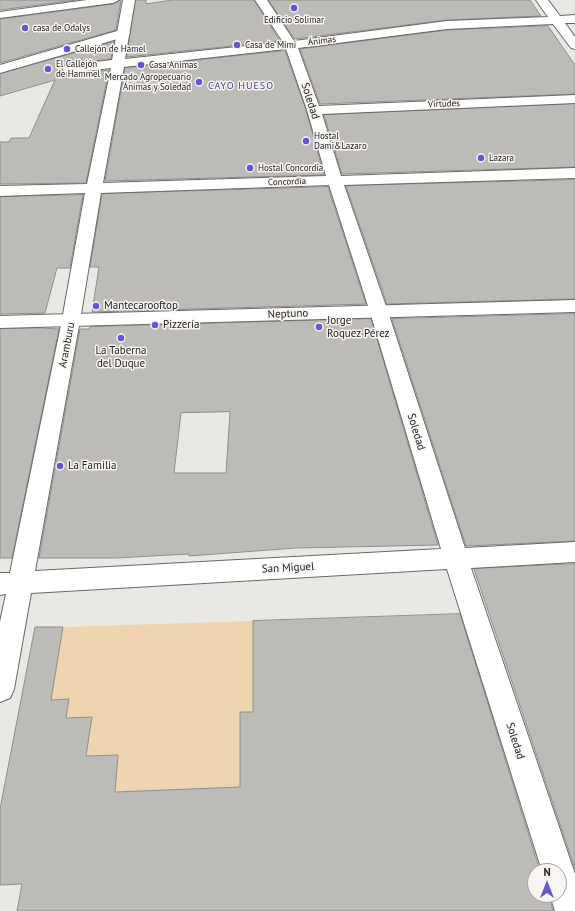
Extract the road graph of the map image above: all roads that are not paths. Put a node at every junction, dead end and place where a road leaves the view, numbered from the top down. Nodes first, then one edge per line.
1 (113, 0) edge
2 (129, 0) edge
3 (261, 0) edge
4 (542, 0) edge
5 (0, 15) edge
6 (575, 19) edge
7 (558, 20) junction
8 (124, 33) junction
9 (291, 45) junction
10 (575, 45) edge
11 (118, 65) junction
12 (0, 69) edge
13 (69, 69) dead end
14 (575, 99) edge
15 (314, 110) junction
16 (575, 173) edge
17 (335, 180) junction
18 (94, 188) junction
19 (0, 191) edge
20 (575, 306) edge
21 (379, 312) junction
22 (71, 320) junction
23 (0, 322) edge
24 (575, 552) edge
25 (456, 559) junction
26 (10, 584) edge
27 (0, 689) edge
28 (555, 863) edge
29 (567, 899) edge
30 (571, 911) edge

1 - 5 street
2 - 8 street, Aramburu
3 - 9 street, Soledad
4 - 7 street
6 - 7 street, Ánimas
7 - 9 street, Ánimas
7 - 10 street
8 - 11 street, Aramburu
8 - 12 street
9 - 11 street, Ánimas
9 - 15 street, Soledad
11 - 13 street, Ánimas
11 - 18 street, Aramburu
14 - 15 street, Virtudes
15 - 17 street, Soledad
16 - 17 street, Concordia
17 - 18 street, Concordia
17 - 21 street, Soledad
18 - 19 street, Concordia
18 - 22 street, Aramburu
20 - 21 street, Neptuno
21 - 22 street, Neptuno
21 - 25 street, Soledad
22 - 23 street, Neptuno
22 - 26 street, Aramburu
24 - 25 street, San Miguel
25 - 26 street, San Miguel
25 - 28 street, Soledad
26 - 27 street, Aramburu
29 - 30 street

